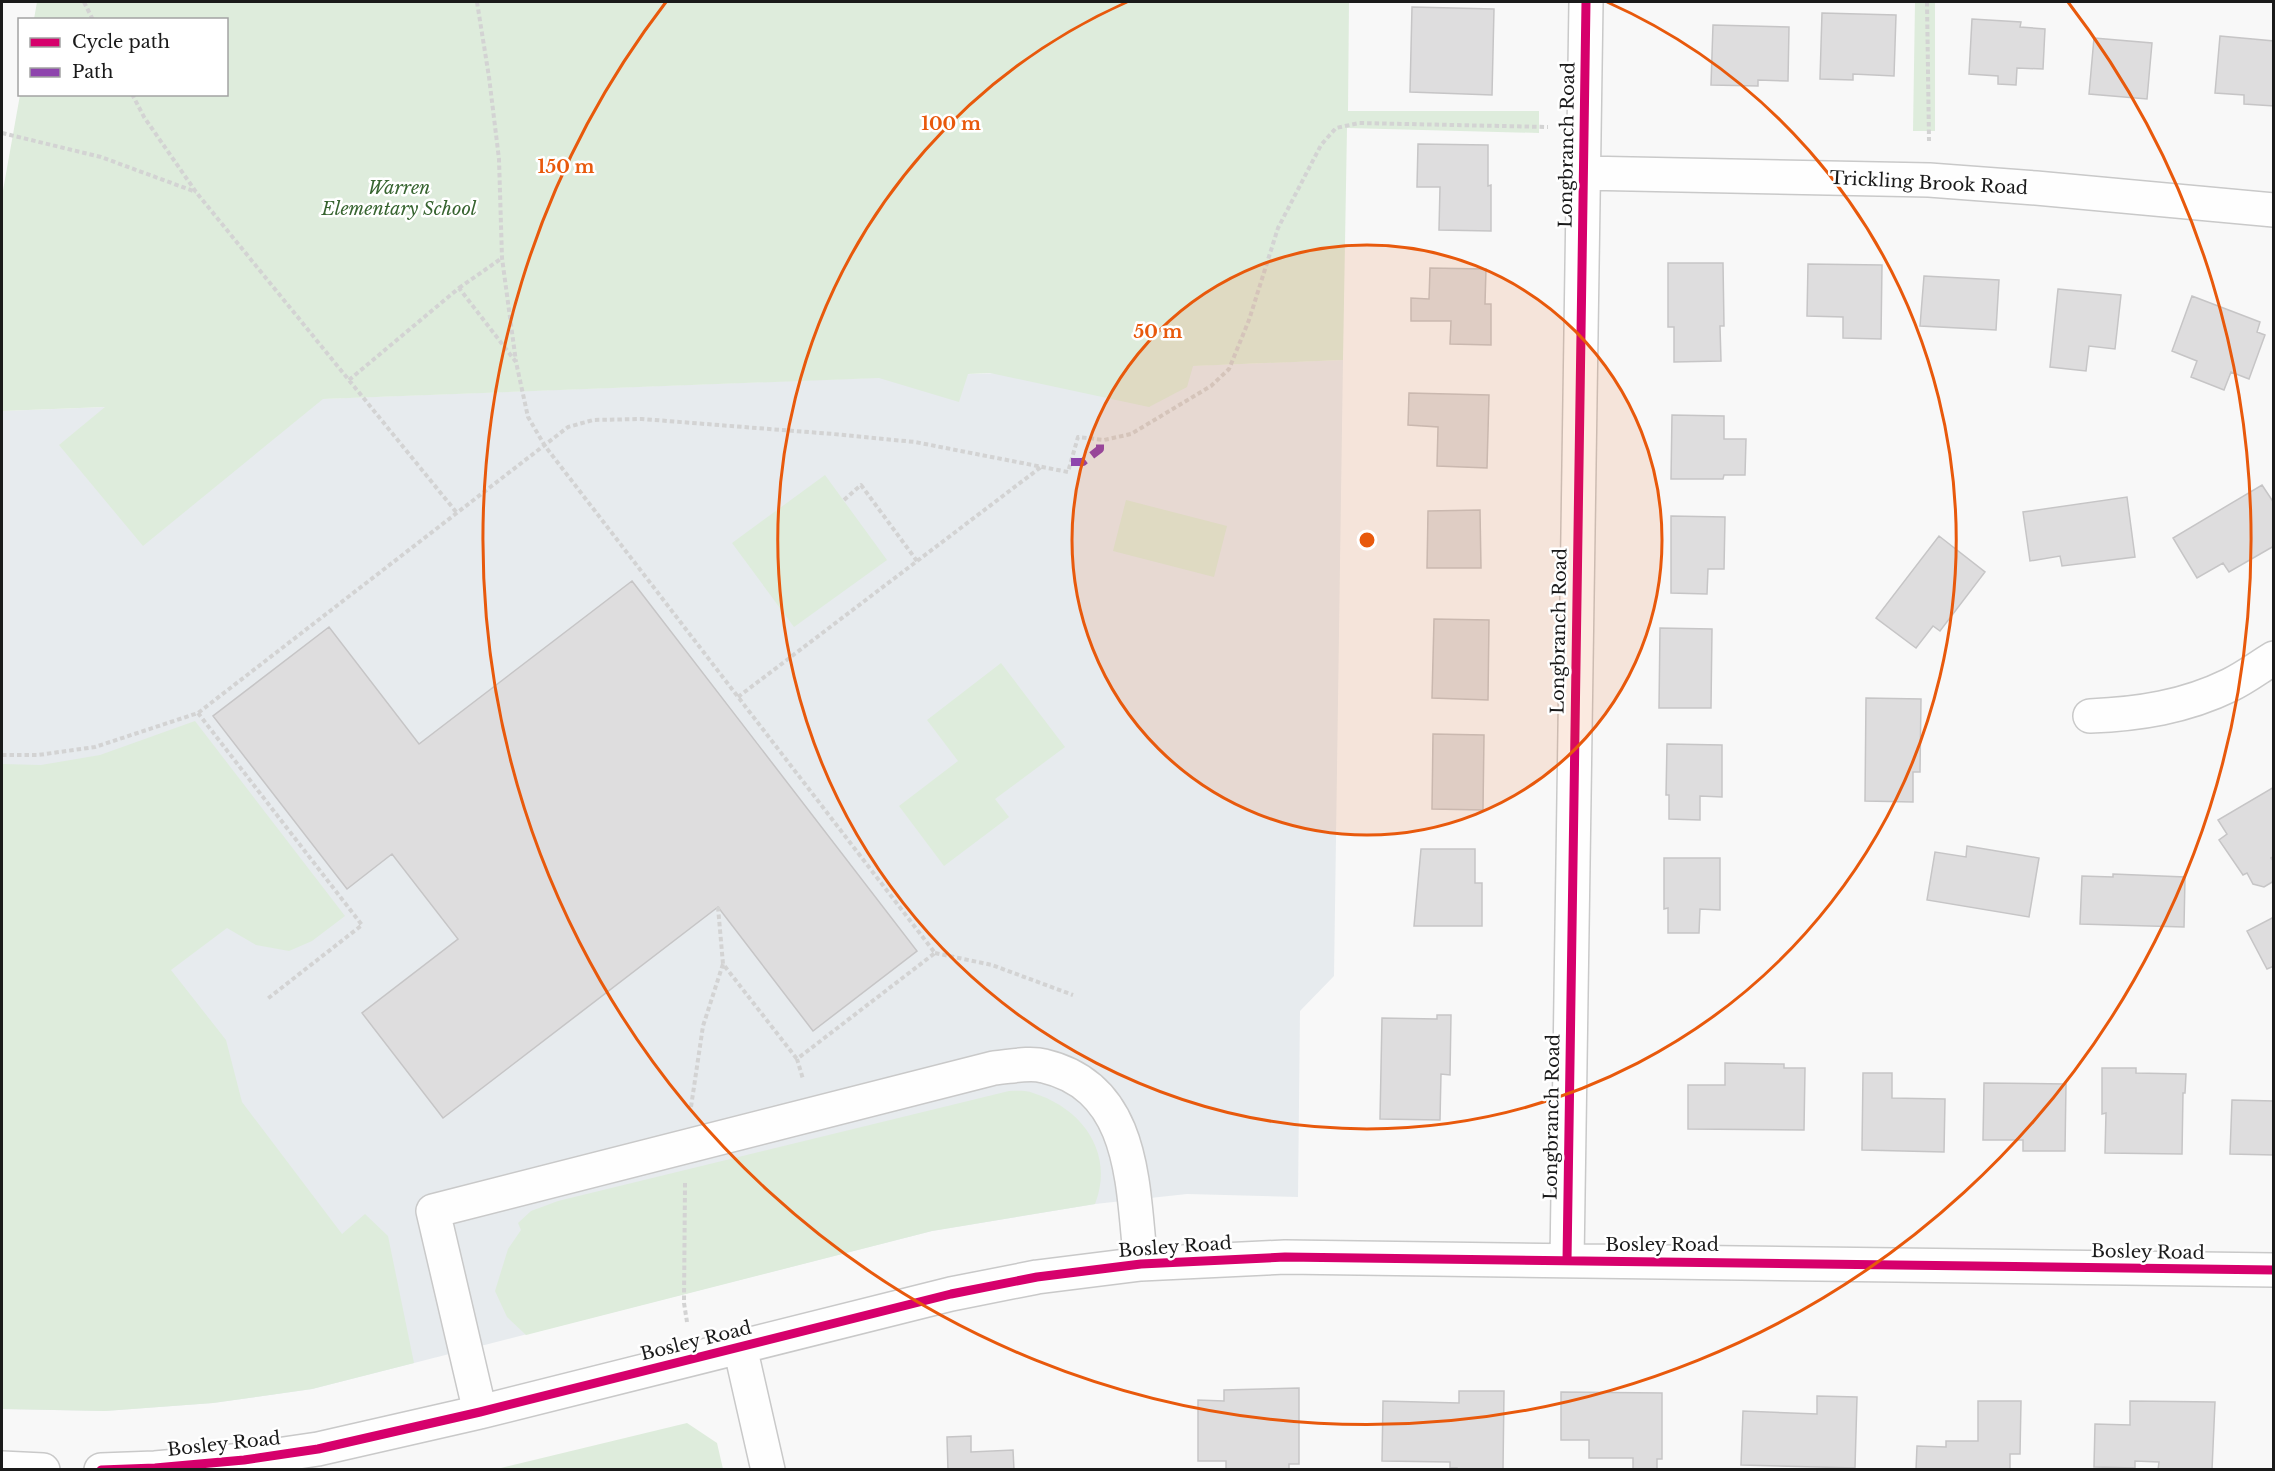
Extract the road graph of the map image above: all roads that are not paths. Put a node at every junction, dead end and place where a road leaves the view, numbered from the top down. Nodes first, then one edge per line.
1 (1586, 2) edge
2 (1582, 173) junction
3 (2274, 210) edge
4 (2274, 658) edge
5 (2090, 716) dead end
6 (1567, 1261) junction
7 (1141, 1264) junction
8 (2274, 1270) edge
9 (740, 1347) junction
10 (480, 1412) junction
11 (2, 1468) edge
12 (43, 1470) edge
13 (101, 1470) edge
14 (768, 1470) edge

1 - 2 street, Longbranch Road
2 - 3 street, Trickling Brook Road
2 - 6 street, Longbranch Road
4 - 5 street
6 - 7 street, Bosley Road
6 - 8 street, Bosley Road
7 - 9 street, Bosley Road
7 - 10 street
9 - 10 street, Bosley Road
9 - 14 street
10 - 13 street, Bosley Road
11 - 12 street

